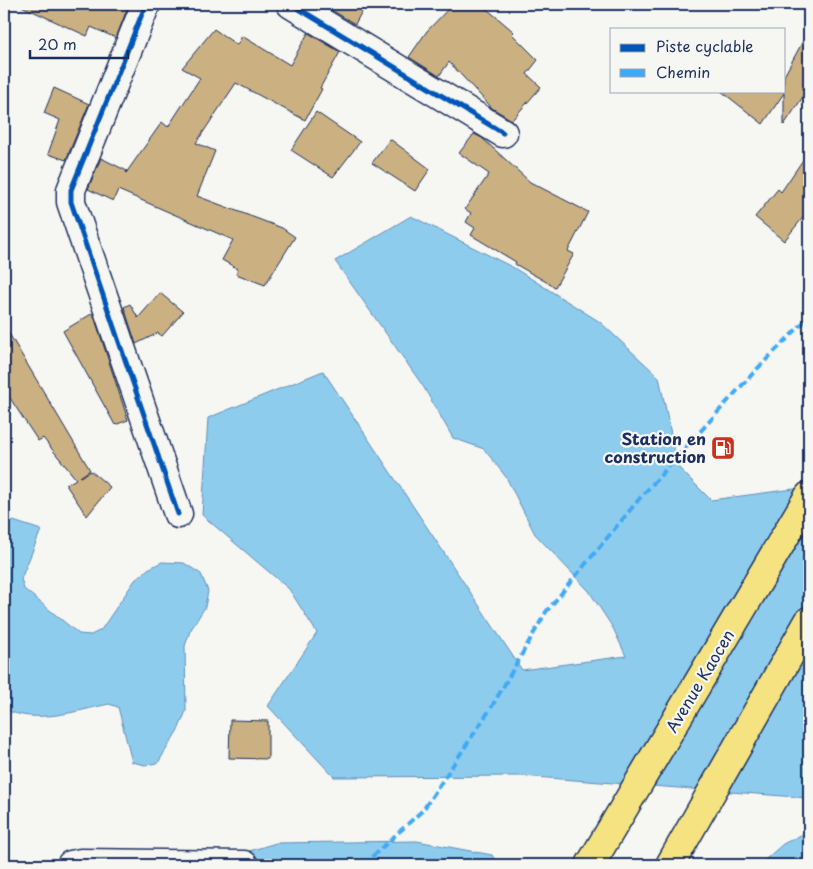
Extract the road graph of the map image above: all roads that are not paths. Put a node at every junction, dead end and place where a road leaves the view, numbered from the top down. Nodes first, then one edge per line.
1 (146, 4) edge
2 (291, 4) edge
3 (503, 133) dead end
4 (809, 496) edge
5 (178, 514) dead end
6 (809, 620) edge
7 (71, 865) edge
8 (244, 865) edge
9 (590, 865) edge
10 (670, 865) edge

1 - 5 street
2 - 3 street
4 - 9 highway, Avenue Kaocen
6 - 10 highway
7 - 8 street

